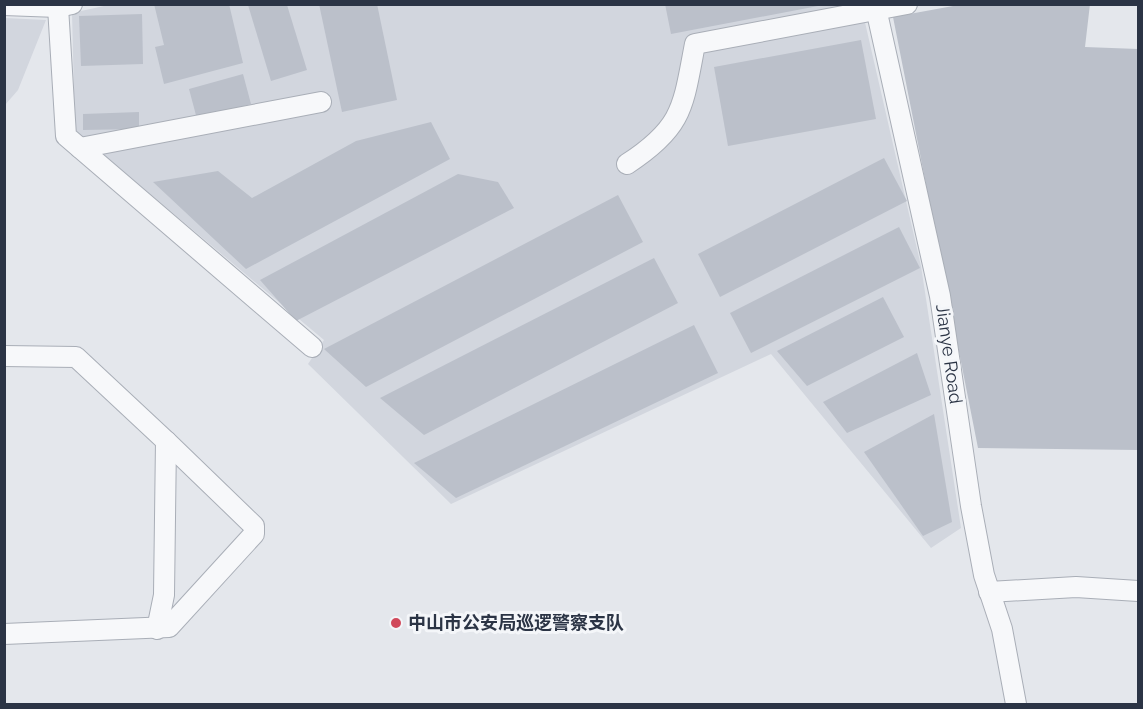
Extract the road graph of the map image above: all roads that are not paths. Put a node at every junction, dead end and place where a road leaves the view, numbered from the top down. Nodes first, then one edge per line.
1 (907, 4) edge
2 (4, 5) edge
3 (65, 6) edge
4 (875, 7) edge
5 (321, 102) dead end
6 (80, 148) junction
7 (627, 164) dead end
8 (312, 346) dead end
9 (4, 356) edge
10 (166, 441) junction
11 (1138, 591) edge
12 (989, 592) junction
13 (157, 629) junction
14 (4, 634) edge
15 (1016, 705) edge

1 - 4 street
2 - 3 street
3 - 6 street
4 - 7 street
4 - 12 street, Jianye Road
5 - 6 street
6 - 8 street
9 - 10 street
10 - 13 street
10 - 13 street
11 - 12 street
12 - 15 street, Jianye Road
13 - 14 street

